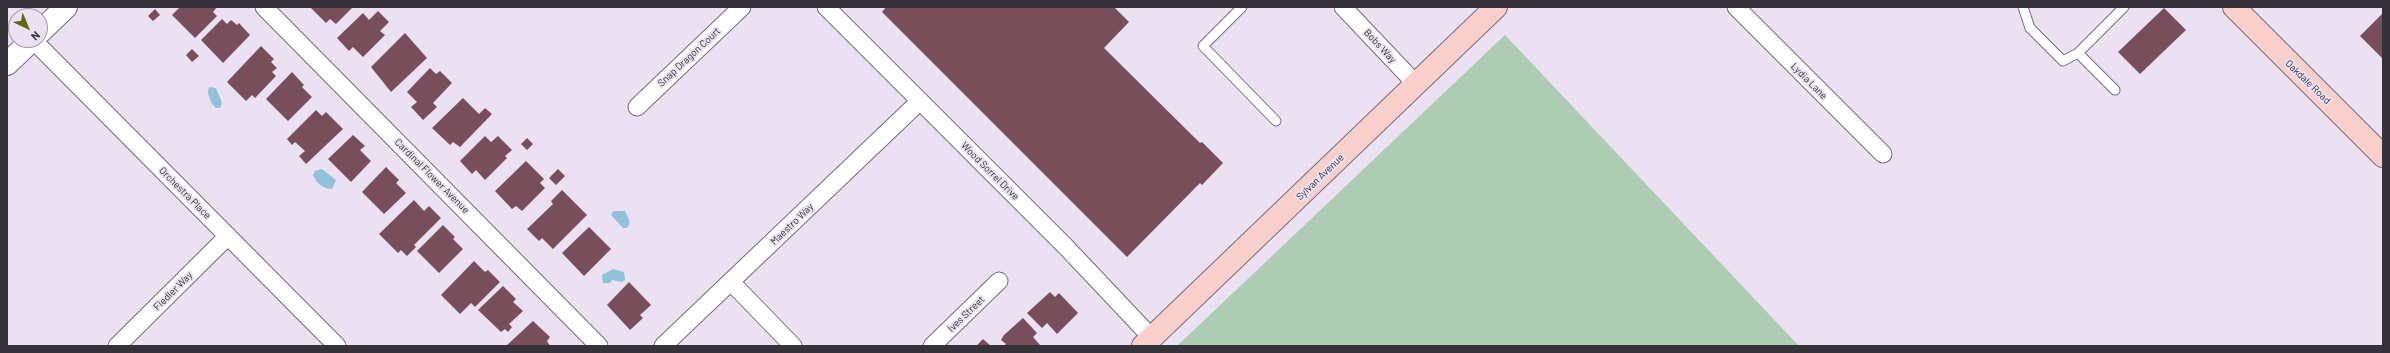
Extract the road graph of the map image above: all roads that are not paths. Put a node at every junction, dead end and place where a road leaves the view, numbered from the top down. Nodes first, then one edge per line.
1 (66, 7) edge
2 (264, 7) edge
3 (742, 7) edge
4 (826, 7) edge
5 (1242, 7) edge
6 (1344, 7) edge
7 (1496, 7) edge
8 (1736, 7) edge
9 (2023, 7) edge
10 (2124, 7) edge
11 (2234, 7) edge
12 (48, 24) edge
13 (24, 48) edge
14 (40, 48) edge
15 (2078, 53) junction
16 (7, 64) edge
17 (1416, 84) junction
18 (2115, 90) dead end
19 (920, 100) junction
20 (637, 107) dead end
21 (1276, 121) dead end
22 (1883, 154) dead end
23 (2383, 156) edge
24 (228, 236) junction
25 (999, 281) dead end
26 (731, 282) junction
27 (1148, 342) edge
28 (117, 346) edge
29 (337, 346) edge
30 (599, 346) edge
31 (663, 346) edge
32 (793, 346) edge
33 (932, 346) edge

1 - 12 street
2 - 30 street, Cardinal Flower Avenue
3 - 20 street, Snap Dragon Court
4 - 19 street, Wood Sorrel Drive
5 - 21 lane
6 - 17 street, Bobs Way
7 - 17 main road, Sylvan Avenue
8 - 22 street, Lydia Lane
9 - 15 lane
10 - 15 lane
11 - 23 main road, Oakdale Road
13 - 16 street
14 - 24 street, Orchestra Place
15 - 18 lane
17 - 27 main road, Sylvan Avenue
19 - 26 street, Maestro Way
19 - 27 street, Wood Sorrel Drive
24 - 28 street, Fiedler Way
24 - 29 street, Orchestra Place
25 - 33 street, Ives Street
26 - 31 street, Maestro Way
26 - 32 street

